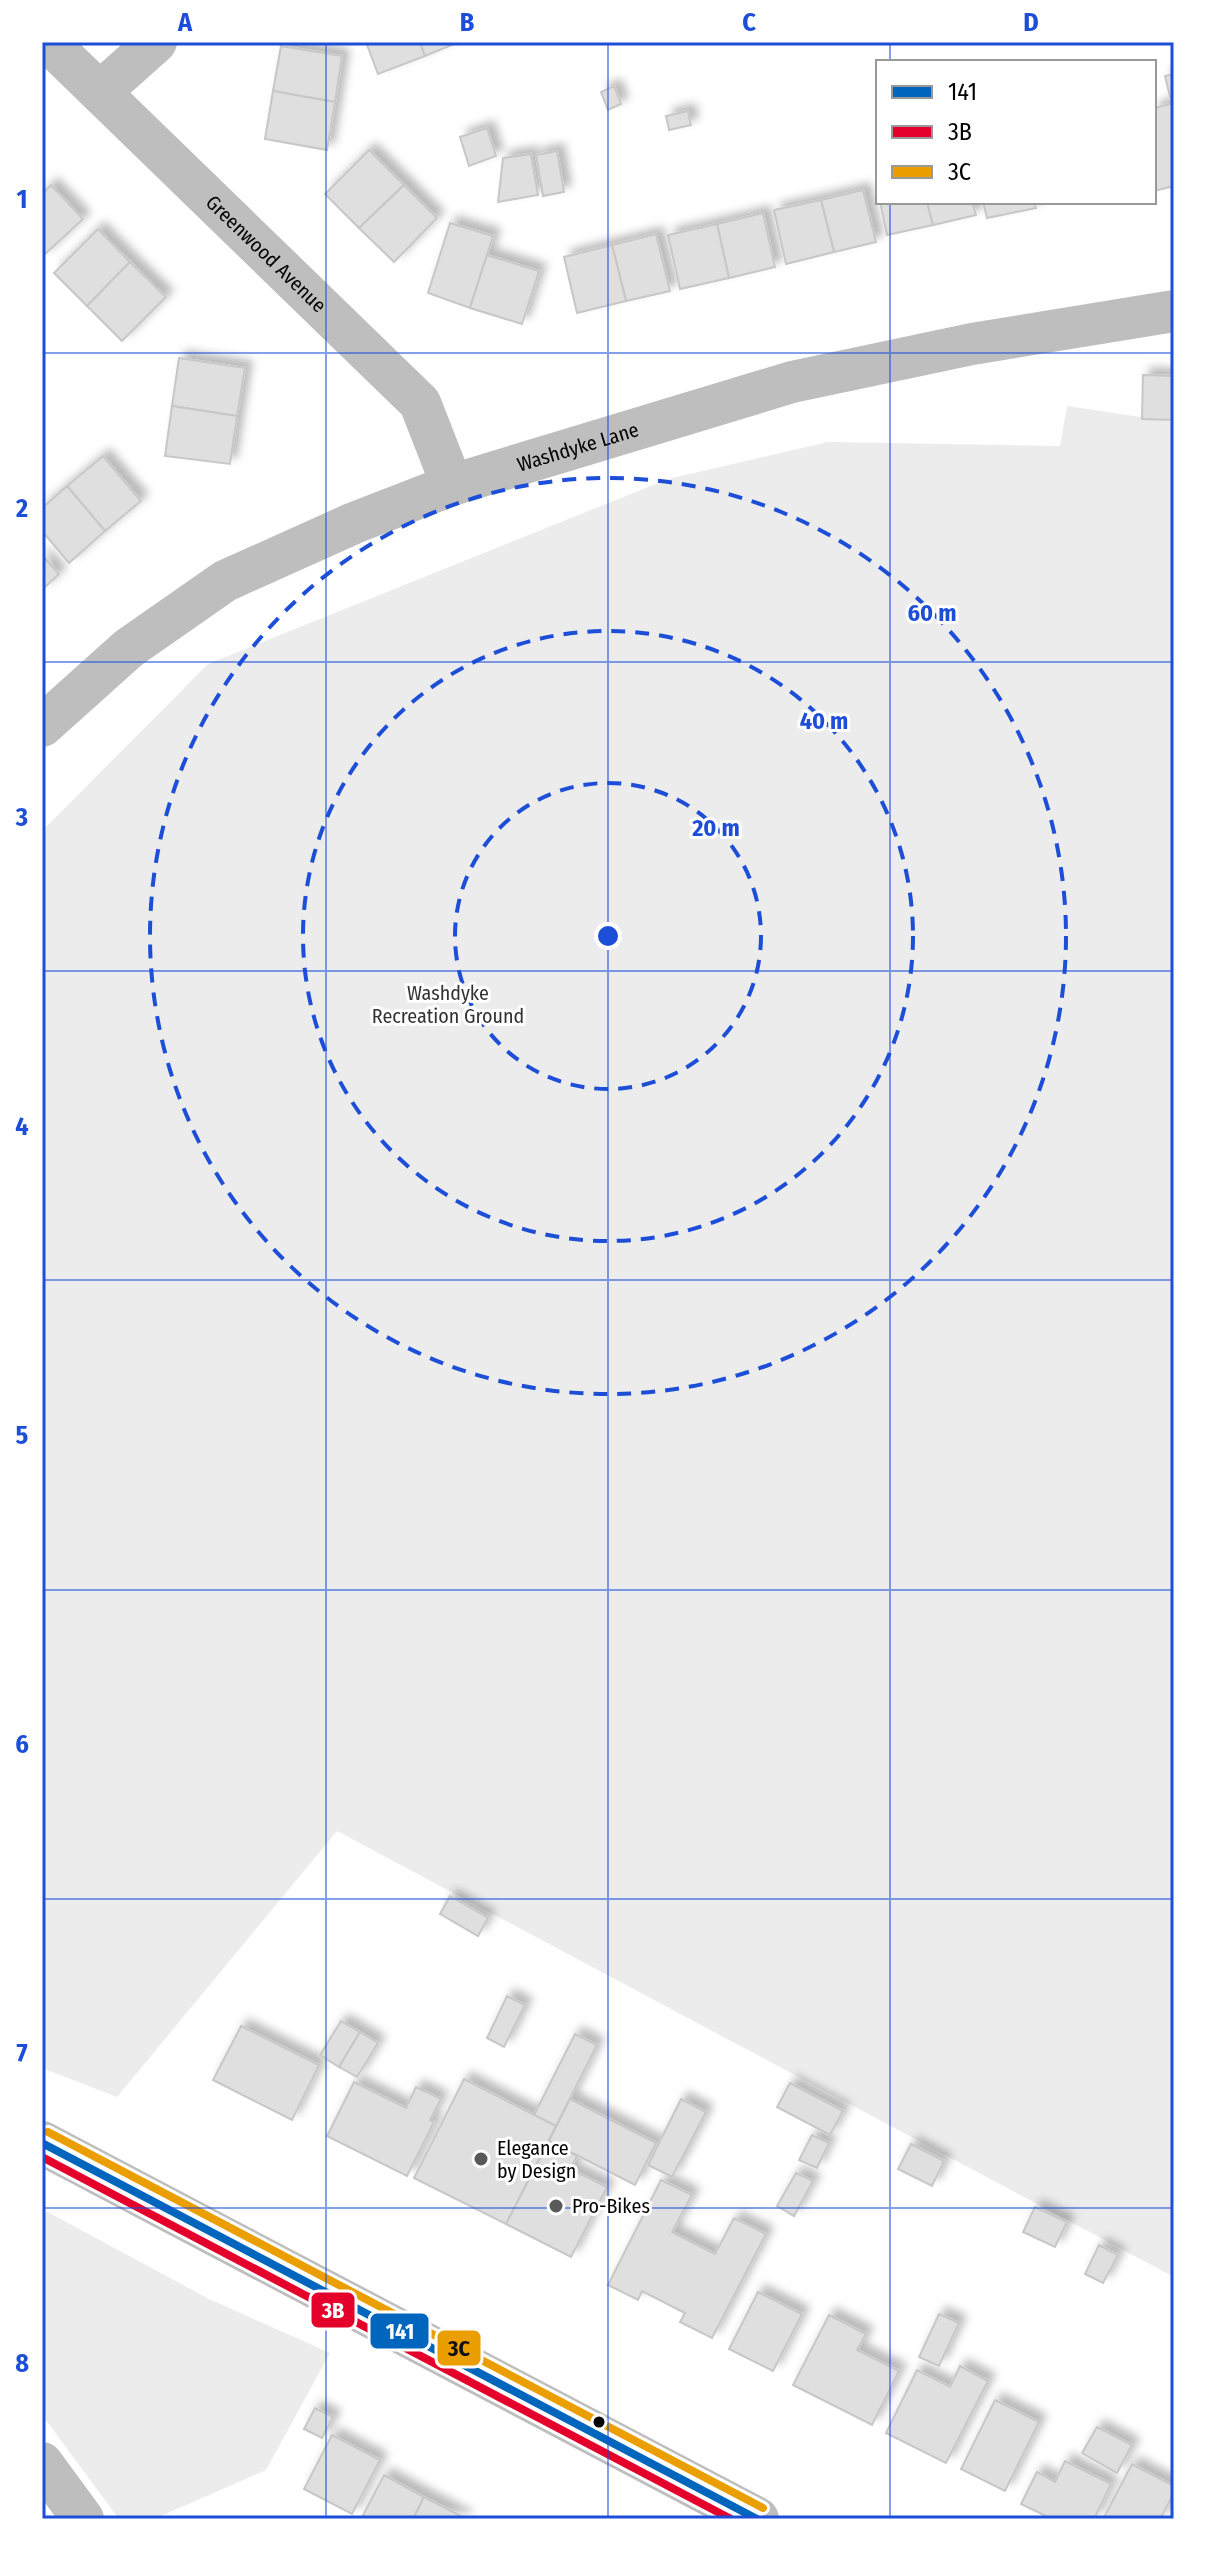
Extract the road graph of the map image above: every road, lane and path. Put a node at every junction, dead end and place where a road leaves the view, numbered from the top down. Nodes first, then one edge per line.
1 (48, 42) edge
2 (156, 42) edge
3 (100, 92) junction
4 (1174, 311) edge
5 (452, 485) junction
6 (42, 726) edge
7 (42, 2143) edge
8 (42, 2463) edge
9 (83, 2519) edge
10 (757, 2519) edge

1 - 3 street, Greenwood Avenue
2 - 3 street
3 - 5 street, Greenwood Avenue
4 - 5 street, Washdyke Lane
5 - 6 street, Washdyke Lane
7 - 10 street
8 - 9 street

